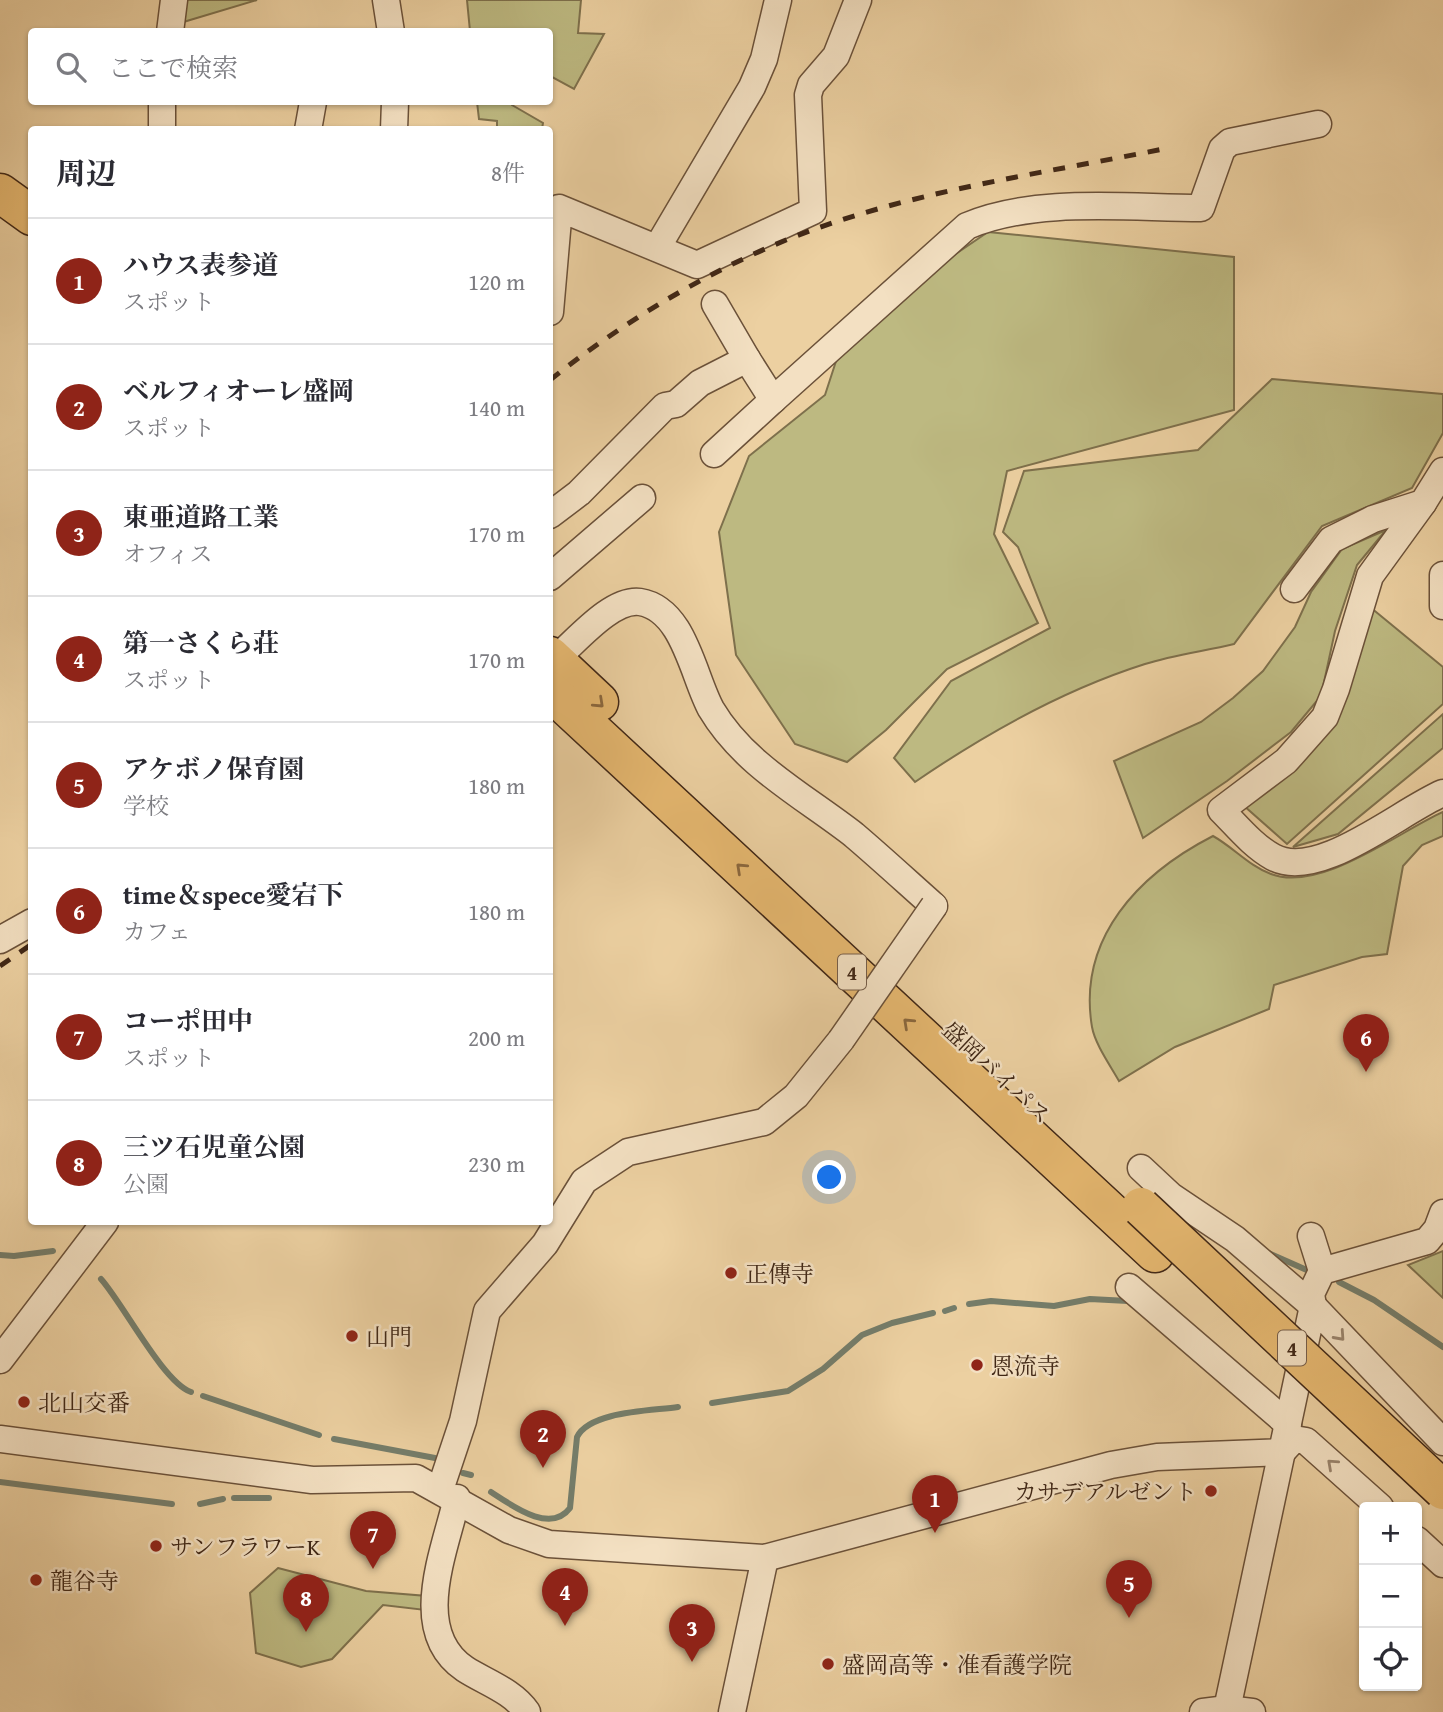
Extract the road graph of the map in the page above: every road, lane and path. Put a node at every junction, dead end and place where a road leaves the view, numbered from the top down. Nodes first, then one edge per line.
1 (174, 0) edge
2 (386, 0) edge
3 (778, 0) edge
4 (858, 0) edge
5 (170, 28) edge
6 (390, 28) edge
7 (162, 105) edge
8 (312, 105) edge
9 (395, 105) edge
10 (1318, 124) dead end
11 (162, 126) edge
12 (309, 126) edge
13 (394, 126) edge
14 (0, 169) edge
15 (28, 188) edge
16 (0, 193) edge
17 (554, 206) edge
18 (28, 213) edge
19 (553, 232) edge
20 (657, 248) junction
21 (715, 304) dead end
22 (747, 359) junction
23 (773, 400) junction
24 (714, 454) dead end
25 (1443, 471) edge
26 (642, 498) dead end
27 (1423, 503) junction
28 (553, 512) edge
29 (553, 574) edge
30 (1443, 575) edge
31 (1294, 589) dead end
32 (1443, 606) edge
33 (553, 667) edge
34 (553, 671) edge
35 (553, 671) edge
36 (1443, 793) edge
37 (28, 924) edge
38 (0, 940) edge
39 (1140, 1168) dead end
40 (1156, 1201) junction
41 (1443, 1213) edge
42 (103, 1225) edge
43 (1311, 1236) dead end
44 (1322, 1271) junction
45 (1129, 1287) dead end
46 (1312, 1306) junction
47 (0, 1360) edge
48 (1288, 1424) junction
49 (0, 1439) edge
50 (1443, 1442) edge
51 (1282, 1452) junction
52 (1443, 1490) edge
53 (449, 1494) junction
54 (1374, 1502) edge
55 (1443, 1519) edge
56 (1422, 1545) edge
57 (765, 1558) junction
58 (1443, 1564) edge
59 (1227, 1711) edge
60 (527, 1712) edge
61 (732, 1712) edge

1 - 5 street
2 - 6 street
3 - 20 street
4 - 20 street
7 - 11 street
8 - 12 street
9 - 13 street
10 - 23 street
14 - 15 highway
16 - 18 highway
17 - 19 street
17 - 20 street
21 - 22 street
22 - 23 street
22 - 28 street
23 - 24 street
25 - 27 street
26 - 29 street
27 - 31 street
27 - 36 street
30 - 32 street
33 - 53 street, bridge
34 -> 40 highway, 盛岡バイパス / 4
55 -> 35 highway, 盛岡バイパス / 4
37 - 38 street
39 - 40 street
40 - 46 street
40 - 52 highway, 盛岡バイパス / 4, bridge
41 - 44 street
42 - 47 street
43 - 44 street
44 - 46 street
45 - 48 street
46 - 48 street
46 -> 50 street
48 - 51 street
49 - 53 street
54 -> 51 street
51 - 57 street
51 - 59 street
53 - 57 street
53 - 60 street
56 - 58 street
57 - 61 street

